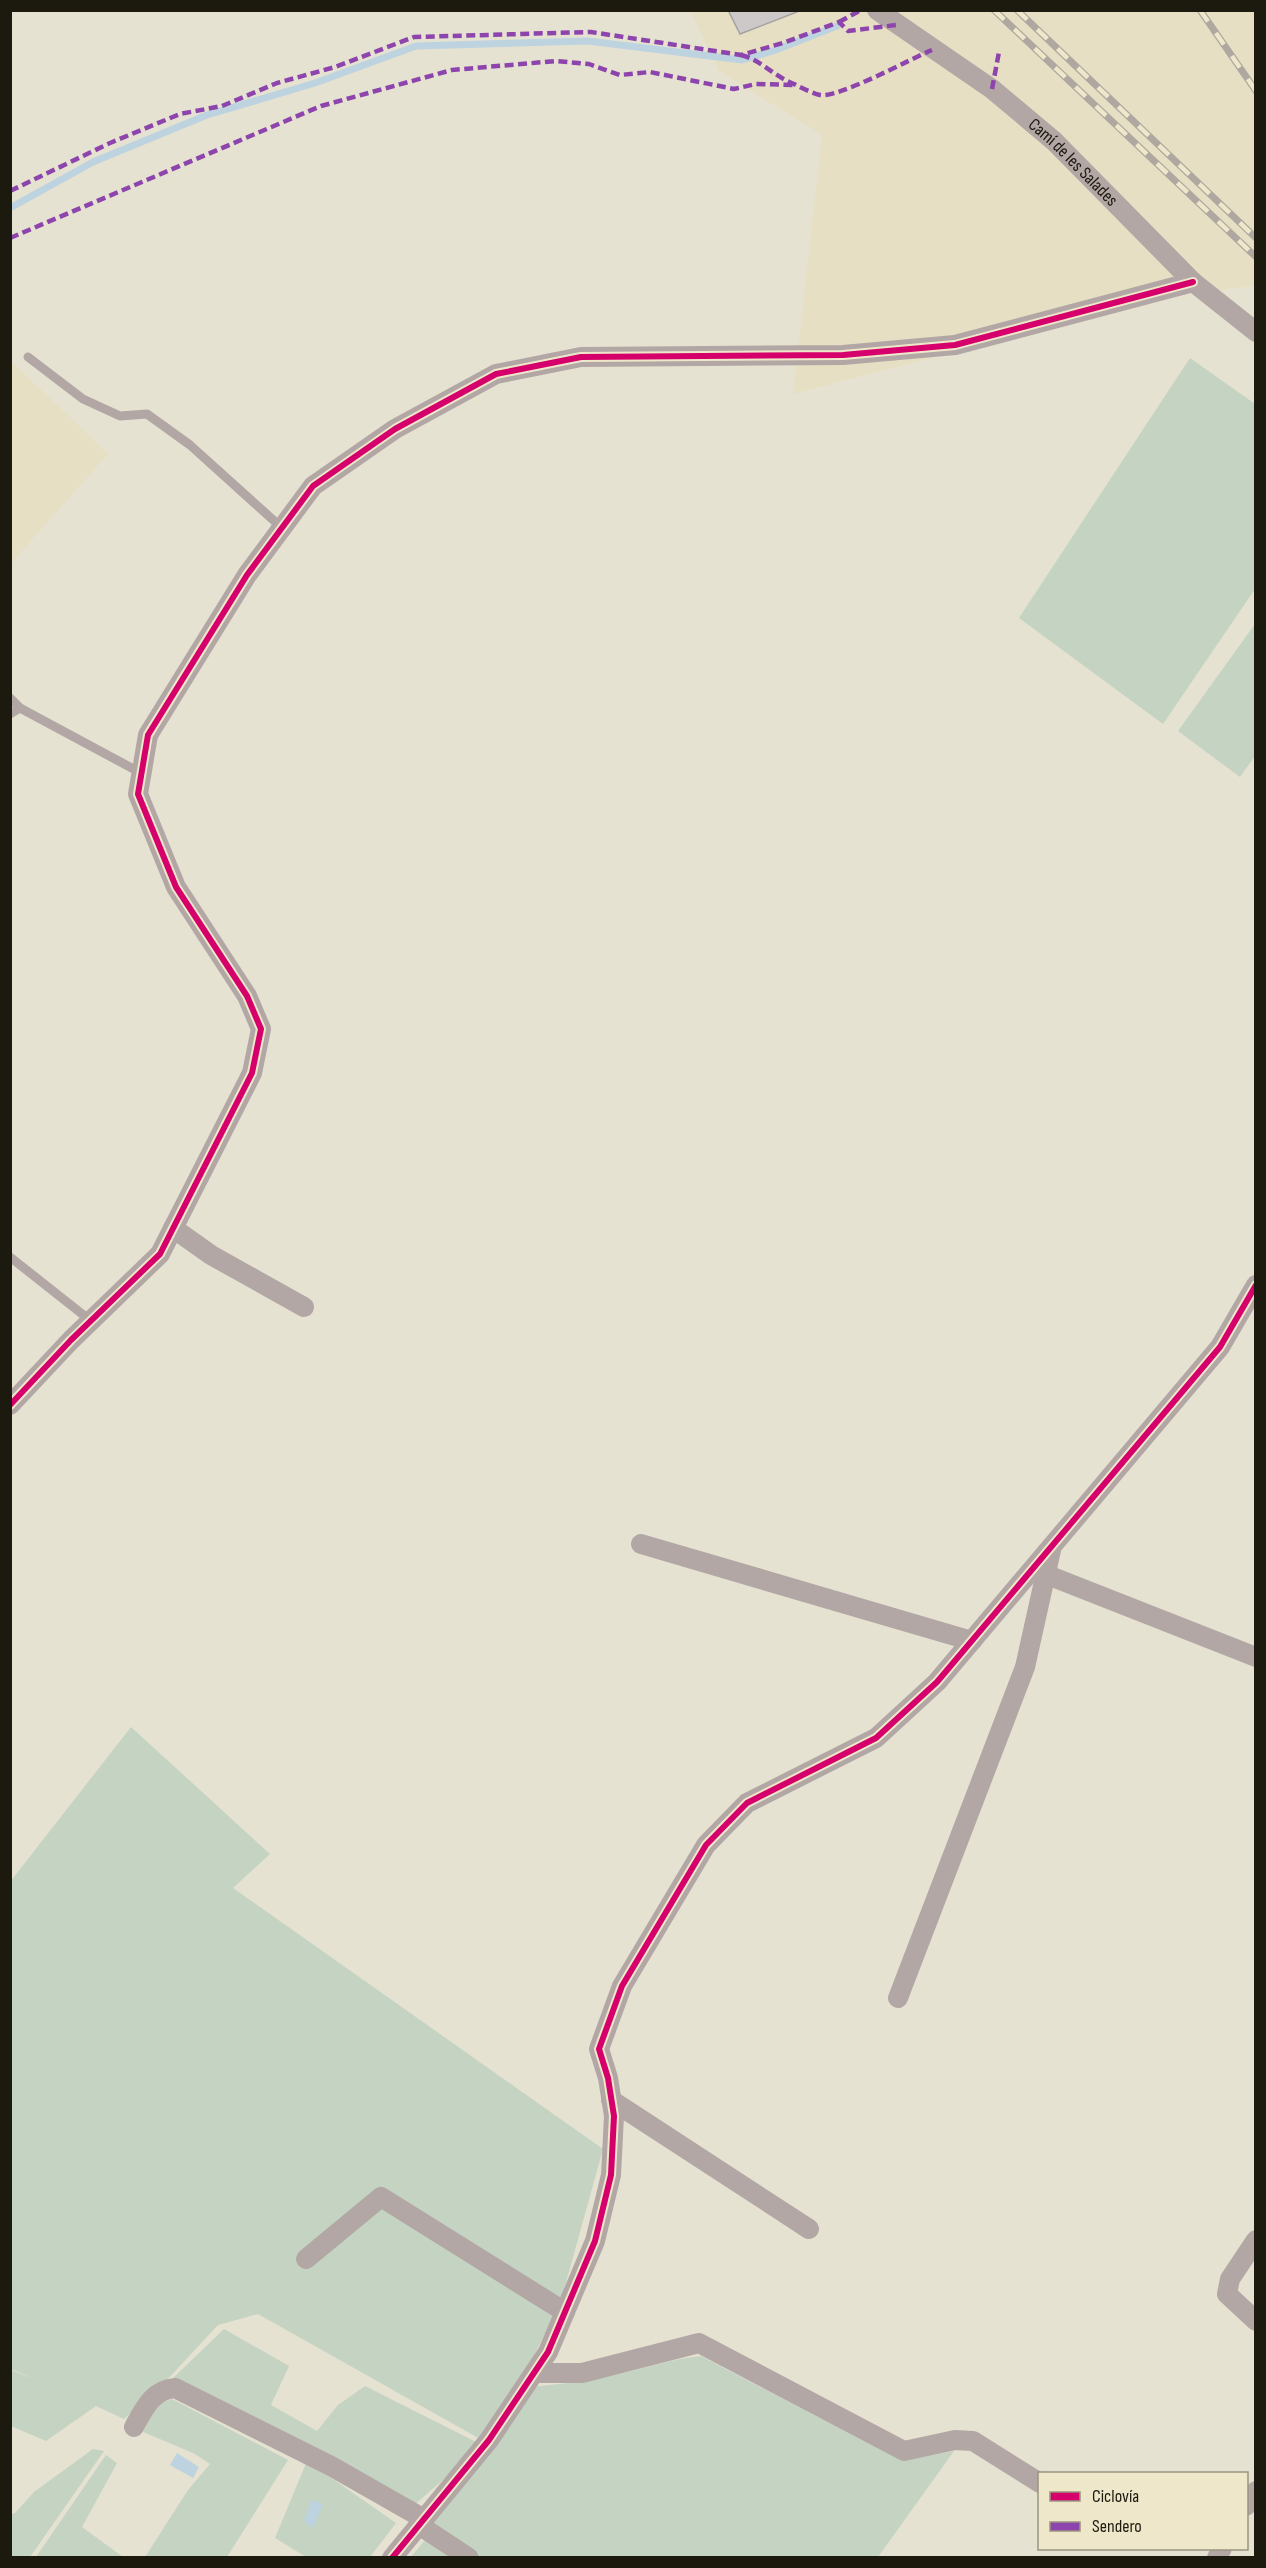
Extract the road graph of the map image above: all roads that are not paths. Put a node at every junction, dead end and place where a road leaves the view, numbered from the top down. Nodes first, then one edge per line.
1 (877, 10) edge
2 (1193, 282) junction
3 (1256, 332) edge
4 (28, 357) dead end
5 (282, 528) junction
6 (10, 698) edge
7 (20, 708) junction
8 (10, 714) edge
9 (141, 773) junction
10 (173, 1228) junction
11 (10, 1257) edge
12 (1256, 1285) edge
13 (304, 1307) dead end
14 (91, 1321) junction
15 (10, 1405) edge
16 (641, 1544) dead end
17 (1051, 1548) junction
18 (1046, 1574) junction
19 (972, 1641) junction
20 (1256, 1657) edge
21 (898, 1998) dead end
22 (611, 2100) junction
23 (809, 2229) dead end
24 (1256, 2240) edge
25 (306, 2259) dead end
26 (565, 2312) junction
27 (1256, 2321) edge
28 (534, 2373) junction
29 (134, 2427) dead end
30 (1038, 2482) edge
31 (421, 2522) junction
32 (392, 2558) edge
33 (469, 2558) edge

1 - 2 street, Camí de les Salades
2 - 3 street, Camí de les Salades
2 - 5 street
4 - 5 lane
5 - 9 street
6 - 7 lane
7 - 8 lane
7 - 9 lane
9 - 10 street
10 - 13 street
10 - 14 street
11 - 14 lane
12 - 17 street
14 - 15 street
16 - 19 street
17 - 18 street
17 - 19 street
18 - 20 street
18 - 21 street
19 - 22 street
22 - 23 street
22 - 26 street
24 - 27 street
25 - 26 street
26 - 28 street
28 - 30 street
28 - 31 street
29 - 31 street
31 - 32 street
31 - 33 street

